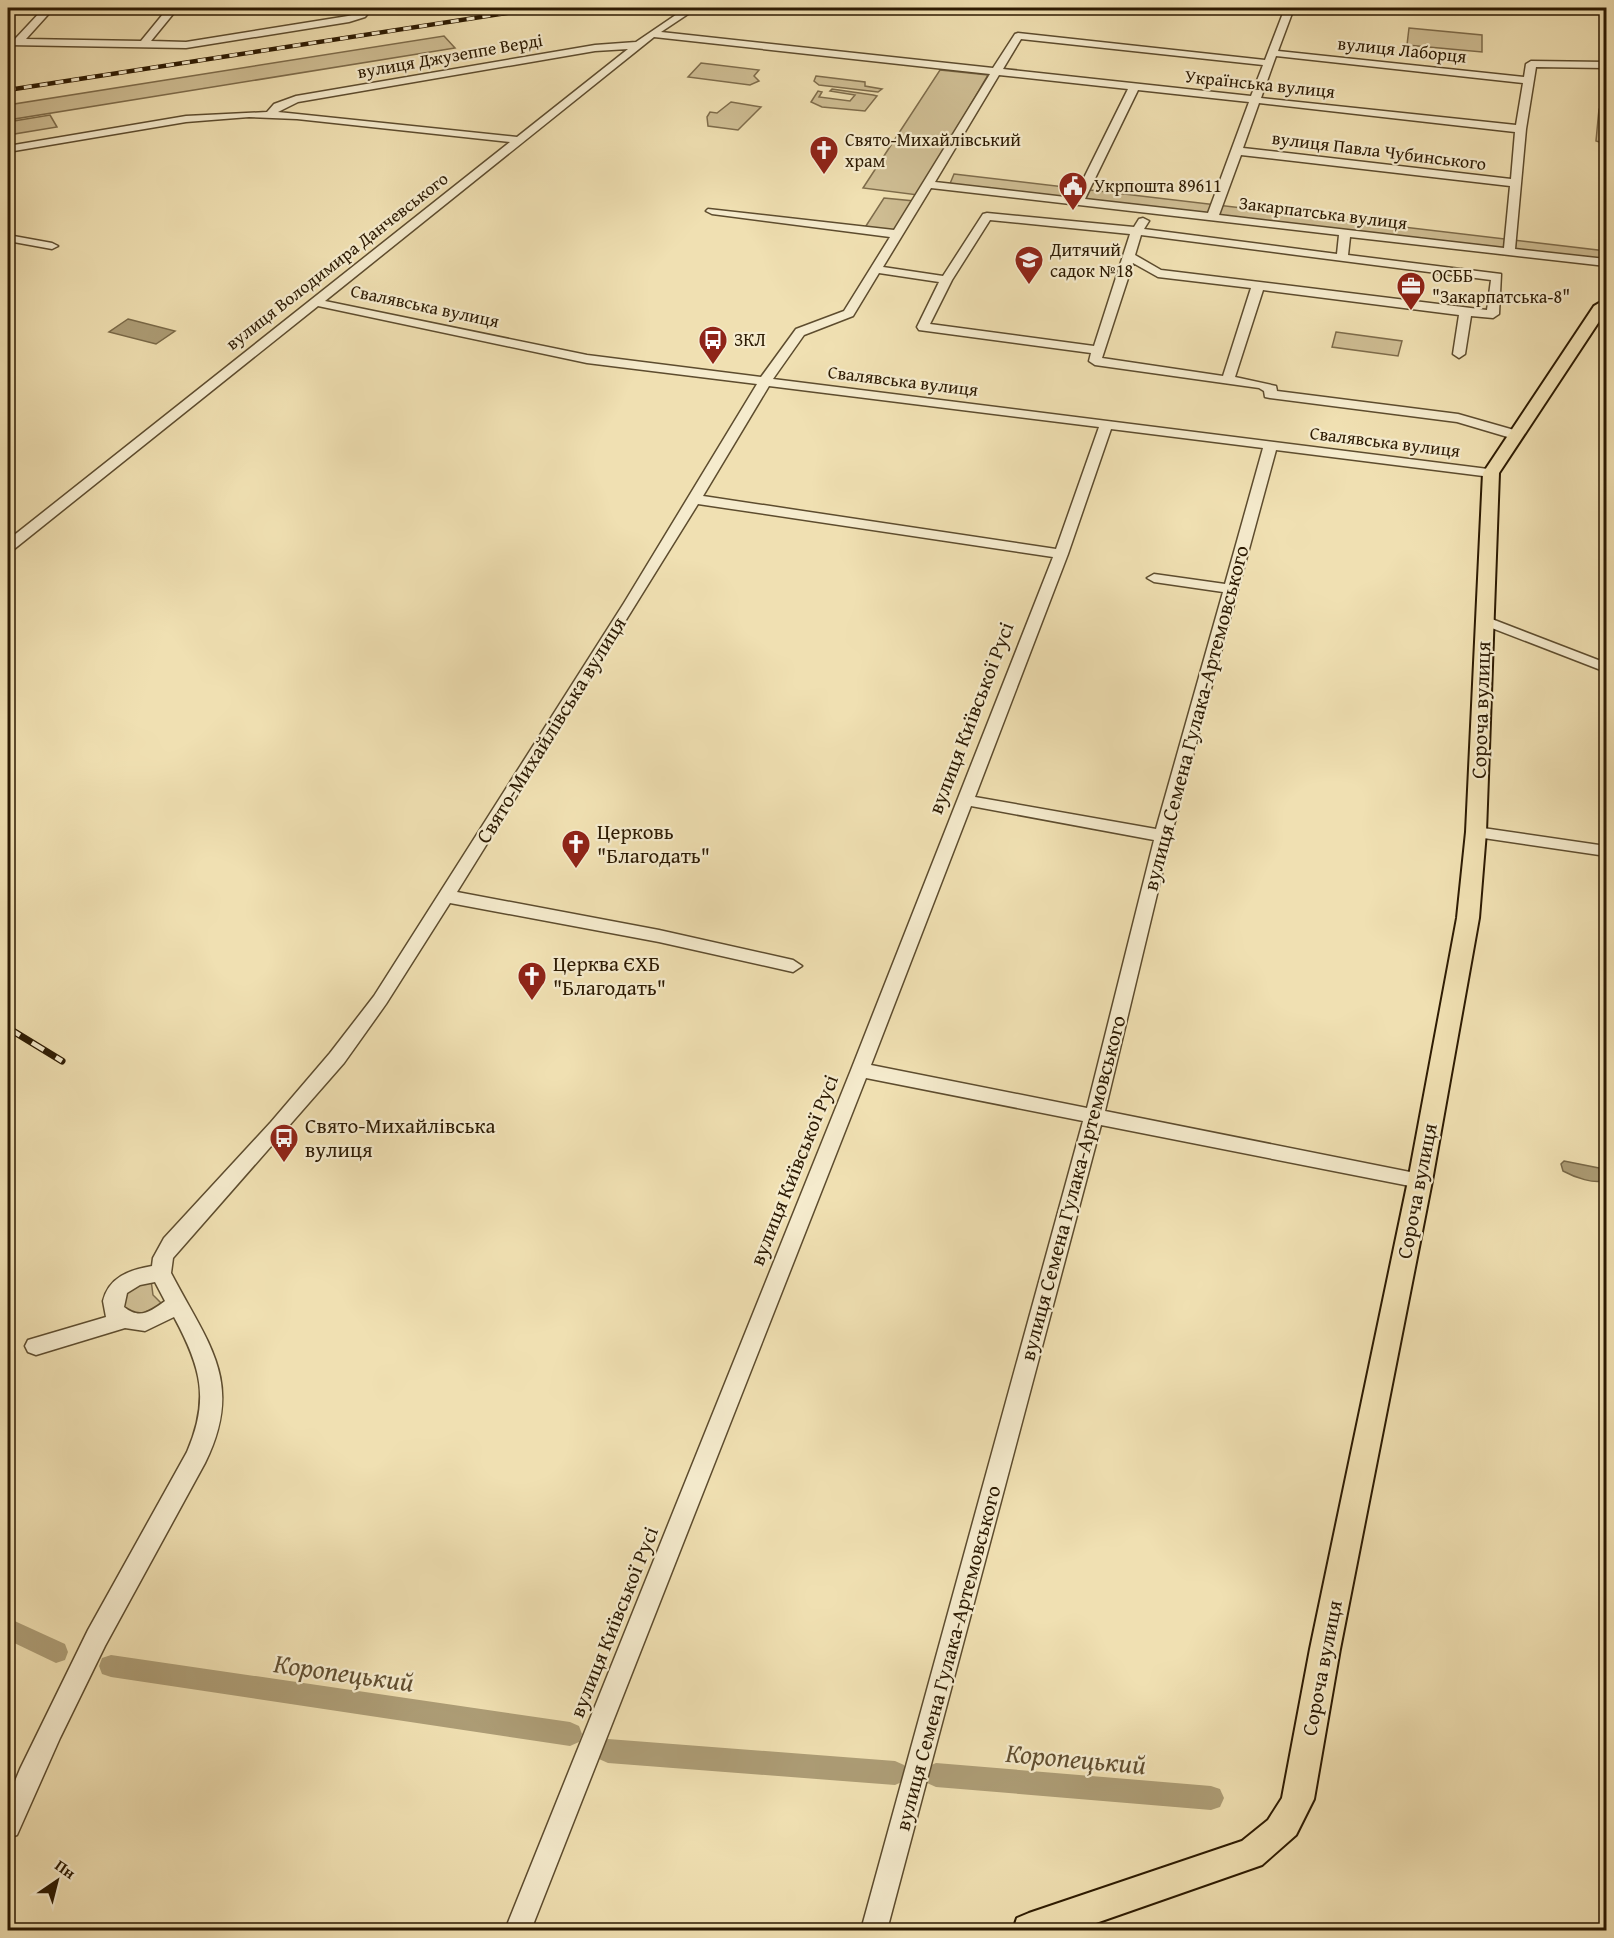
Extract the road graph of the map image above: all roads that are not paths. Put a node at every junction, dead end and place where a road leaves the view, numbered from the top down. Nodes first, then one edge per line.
1 (49, 8) edge
2 (173, 8) edge
3 (368, 8) edge
4 (692, 8) edge
5 (1289, 8) edge
6 (652, 34) junction
7 (1018, 36) joint
8 (13, 42) edge
9 (143, 45) junction
10 (640, 45) junction
11 (1270, 58) junction
12 (1606, 65) edge
13 (996, 72) junction
14 (1528, 80) junction
15 (1134, 87) junction
16 (1255, 100) junction
17 (270, 114) junction
18 (48, 128) dead end
19 (1521, 129) junction
20 (518, 140) junction
21 (55, 141) junction
22 (8, 149) edge
23 (1237, 151) junction
24 (1516, 183) junction
25 (927, 184) junction
26 (1078, 202) junction
27 (1149, 210) junction
28 (712, 211) dead end
29 (1212, 218) junction
30 (1137, 231) junction
31 (897, 234) junction
32 (1345, 234) junction
33 (8, 237) edge
34 (52, 246) dead end
35 (1509, 253) junction
36 (1129, 256) junction
37 (1342, 258) junction
38 (1606, 263) edge
39 (876, 269) junction
40 (946, 280) junction
41 (1258, 286) junction
42 (315, 302) junction
43 (1606, 304) edge
44 (1466, 312) junction
45 (1099, 350) junction
46 (1459, 354) dead end
47 (1228, 380) junction
48 (765, 381) junction
49 (1106, 425) junction
50 (1516, 435) junction
51 (1270, 446) junction
52 (1491, 473) junction
53 (695, 499) junction
54 (8, 547) edge
55 (1060, 554) junction
56 (1154, 578) dead end
57 (1231, 589) junction
58 (1484, 621) junction
59 (1606, 668) edge
60 (964, 800) junction
61 (1476, 832) junction
62 (1163, 836) junction
63 (1606, 851) edge
64 (446, 896) junction
65 (793, 966) dead end
66 (860, 1070) junction
67 (1094, 1116) junction
68 (1420, 1181) junction
69 (161, 1273) junction
70 (176, 1305) junction
71 (119, 1316) junction
72 (36, 1346) dead end
73 (8, 1826) edge
74 (518, 1930) edge
75 (874, 1930) edge
76 (1029, 1930) edge

1 - 8 street
2 - 9 street
3 - 9 street
4 - 6 street, вулиця Володимира Данчевського
5 - 11 street
6 - 10 street, вулиця Володимира Данчевського
6 - 13 street
7 - 11 street, вулиця Лаборця
7 - 13 street, Свято-Михайлівська вулиця
8 - 9 street
10 - 17 street, вулиця Джузеппе Верді
10 - 20 street, вулиця Володимира Данчевського
11 - 14 street, вулиця Лаборця
11 - 16 street
12 - 14 street
13 - 15 street, Українська вулиця
13 - 25 street, Свято-Михайлівська вулиця
14 - 19 street
15 - 16 street, Українська вулиця
15 - 26 street
16 - 19 street, Українська вулиця
16 - 23 street
17 - 20 street
17 - 21 street
18 - 21 street
19 - 24 street
20 - 42 street, вулиця Володимира Данчевського
21 - 22 street
23 - 24 street, вулиця Павла Чубинського
23 - 29 street
24 - 35 street
25 - 26 street, Закарпатська вулиця
25 - 31 street, Свято-Михайлівська вулиця
26 - 27 street, Закарпатська вулиця
27 - 29 street, Закарпатська вулиця
27 - 30 street
28 - 31 street
29 - 32 street, Закарпатська вулиця
30 - 36 street
30 - 37 street
30 - 40 street
31 - 39 street, Свято-Михайлівська вулиця
32 - 35 street, Закарпатська вулиця
32 - 37 street
33 - 34 street
35 - 38 street, Закарпатська вулиця
36 - 41 street
36 - 45 street
37 - 44 street
39 - 40 street
39 - 48 street, Свято-Михайлівська вулиця
40 - 45 street
41 - 44 street
41 - 47 street
42 - 48 street, Свалявська вулиця
42 - 54 street, вулиця Володимира Данчевського
43 - 50 main road
44 - 46 street
45 - 47 street
47 - 50 street
48 - 49 street, Свалявська вулиця
48 - 53 street, Свято-Михайлівська вулиця
49 - 51 street, Свалявська вулиця
49 - 55 street, вулиця Київської Русі
50 - 52 main road
51 - 52 street, Свалявська вулиця
51 - 57 street, вулиця Семена Гулака-Артемовського
52 - 58 main road, Сороча вулиця
53 - 55 street
53 - 64 street, Свято-Михайлівська вулиця
55 - 60 street, вулиця Київської Русі
56 - 57 street
57 - 62 street, вулиця Семена Гулака-Артемовського
58 - 59 street
58 - 61 main road, Сороча вулиця
60 - 62 street
60 - 66 street, вулиця Київської Русі
61 - 63 street
61 - 68 main road, Сороча вулиця
62 - 67 street, вулиця Семена Гулака-Артемовського
64 - 65 street
64 - 69 street, Свято-Михайлівська вулиця
66 - 67 street
66 - 74 street, вулиця Київської Русі
67 - 68 street
67 - 75 street, вулиця Семена Гулака-Артемовського
68 - 76 main road, Сороча вулиця
69 - 70 street
69 - 71 street
70 - 71 street
70 - 73 street
71 - 72 street

